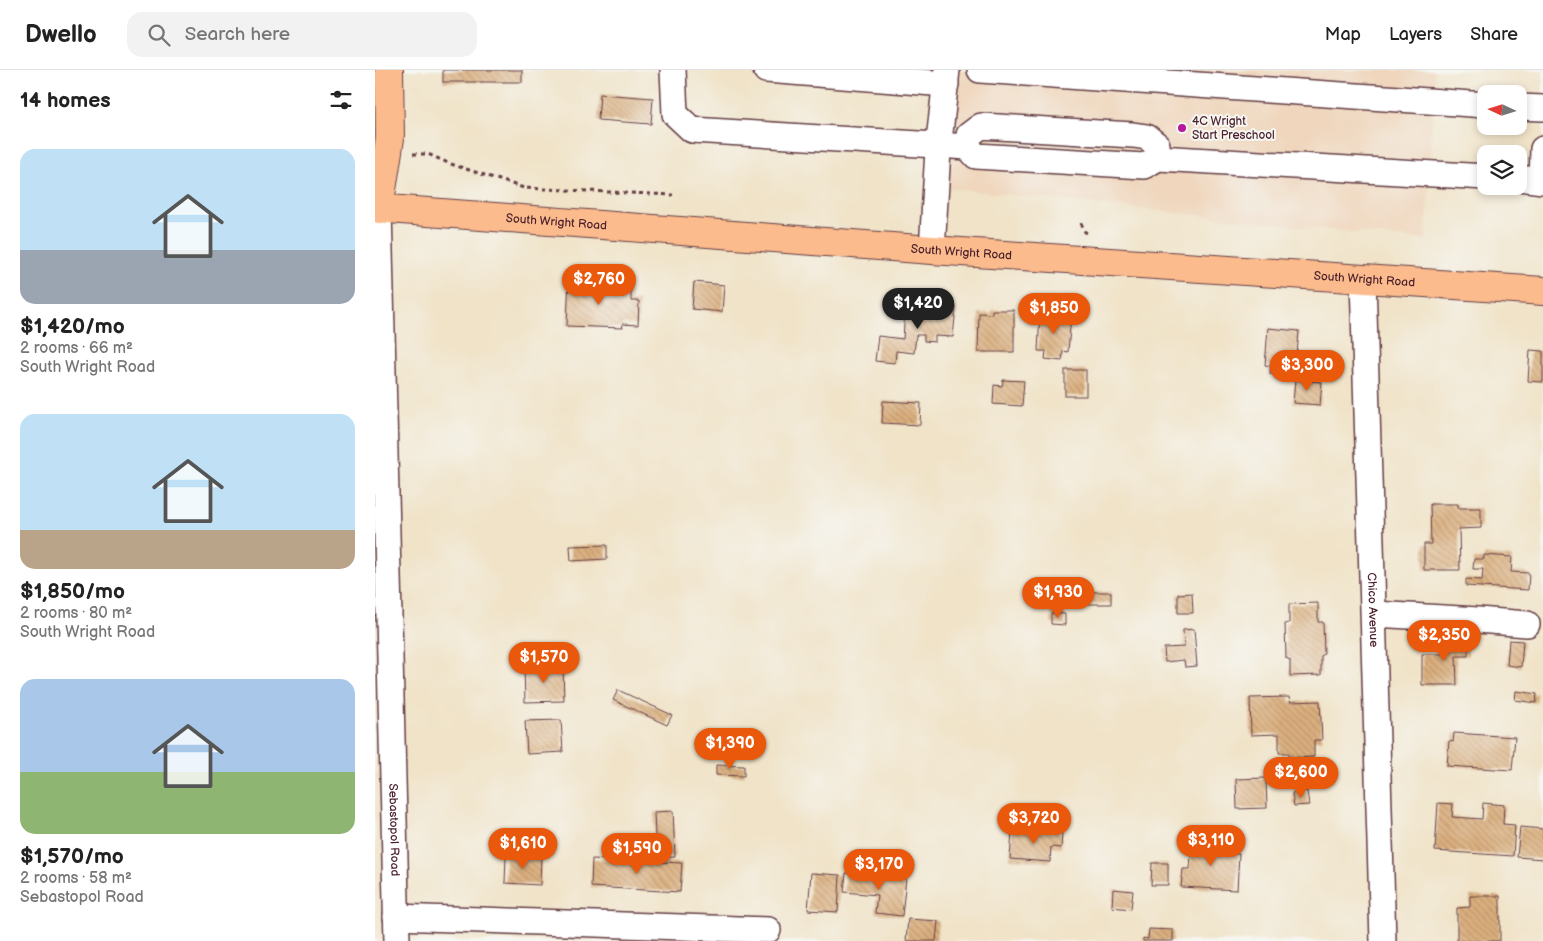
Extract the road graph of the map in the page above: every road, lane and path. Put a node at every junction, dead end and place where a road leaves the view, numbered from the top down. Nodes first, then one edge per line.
1 (389, 70) edge
2 (673, 70) edge
3 (766, 70) edge
4 (981, 70) edge
5 (946, 77) edge
6 (1477, 104) edge
7 (1527, 107) edge
8 (1543, 108) edge
9 (939, 145) junction
10 (1543, 149) edge
11 (428, 154) dead end
12 (1477, 176) edge
13 (1535, 180) edge
14 (673, 195) dead end
15 (376, 204) edge
16 (932, 250) junction
17 (1363, 279) junction
18 (1543, 291) edge
19 (378, 309) edge
20 (381, 536) edge
21 (1374, 614) junction
22 (1527, 624) dead end
23 (383, 708) edge
24 (396, 929) edge
25 (768, 930) dead end
26 (1383, 941) edge

1 - 15 main road, Sebastopol Road
2 - 9 street
3 - 5 street
4 - 6 street
5 - 9 street
7 - 8 street
9 - 12 street
9 - 16 street
10 - 13 street
11 - 14 path
15 - 16 main road, South Wright Road
15 - 19 street, Sebastopol Road
16 - 17 main road, South Wright Road
17 - 18 main road, South Wright Road
17 - 21 street, Chico Avenue
19 - 20 street, Sebastopol Road
20 - 23 street, Sebastopol Road
21 - 22 street
21 - 26 street, Chico Avenue
23 - 24 street, Sebastopol Road
24 - 25 street

